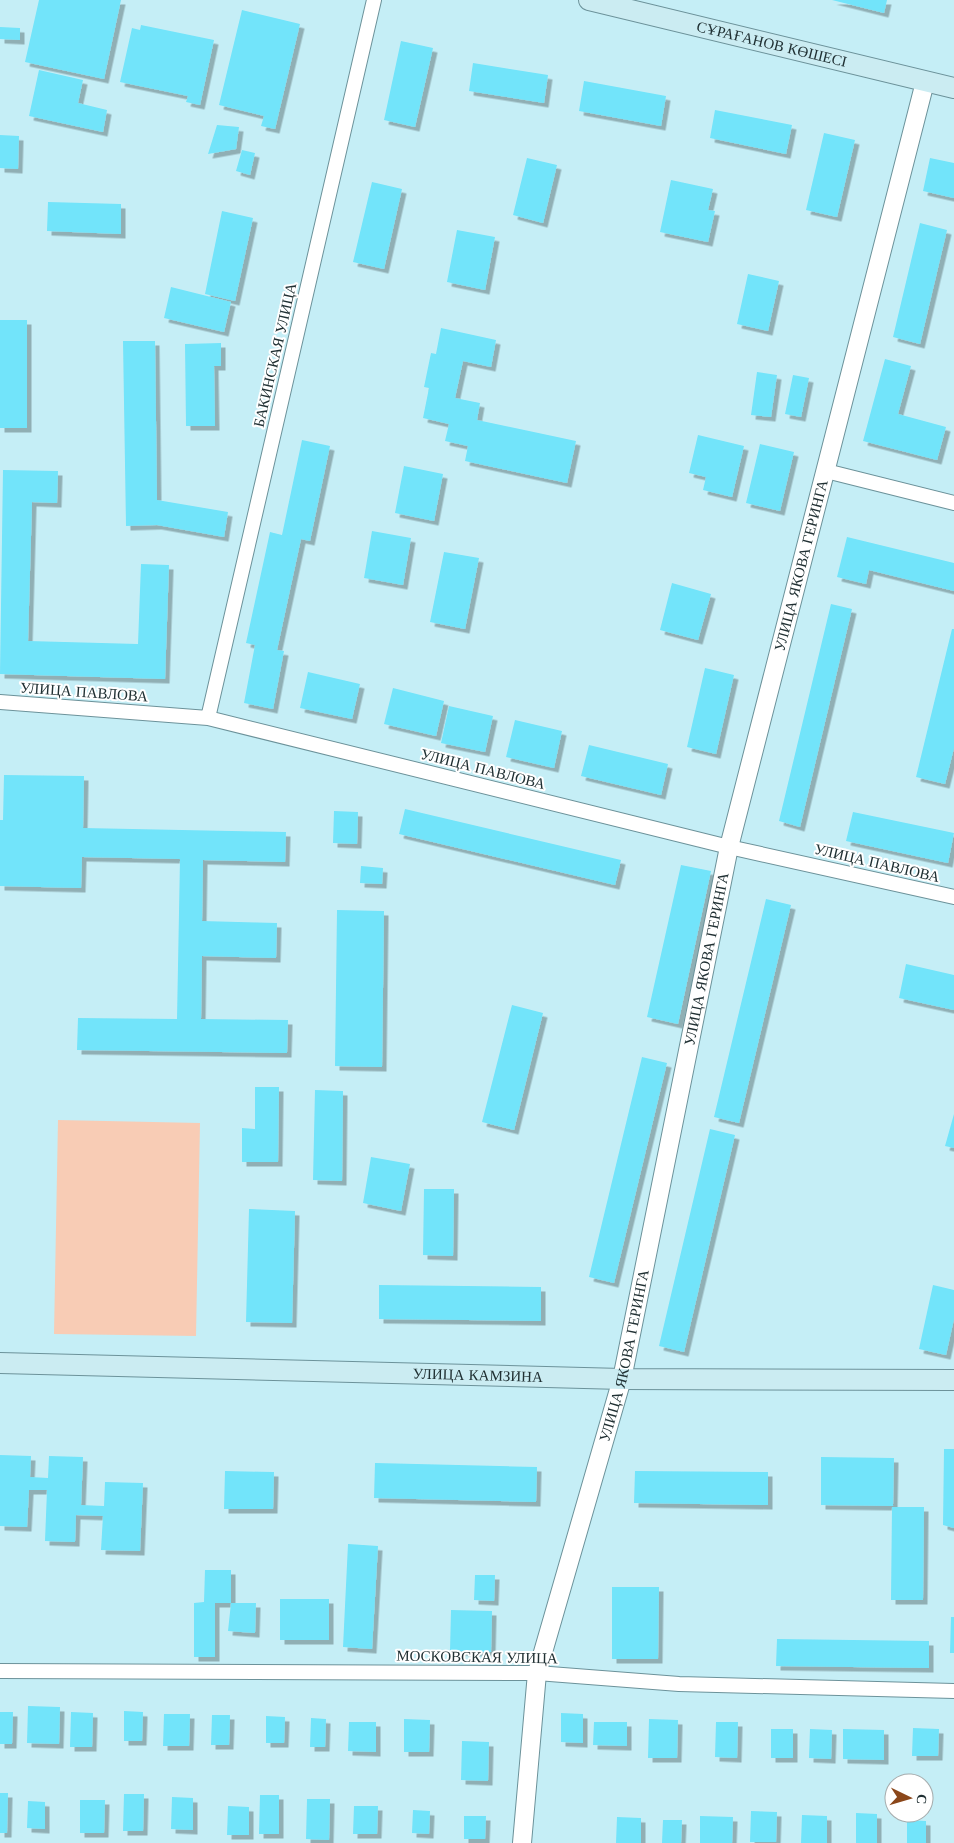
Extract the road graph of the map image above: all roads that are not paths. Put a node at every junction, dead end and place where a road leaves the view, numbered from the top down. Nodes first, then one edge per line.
1 (374, 0) edge
2 (589, 0) edge
3 (925, 82) junction
4 (954, 88) edge
5 (826, 471) junction
6 (954, 503) edge
7 (0, 702) edge
8 (208, 718) junction
9 (729, 847) junction
10 (954, 897) edge
11 (0, 1363) edge
12 (622, 1379) junction
13 (954, 1380) edge
14 (0, 1670) edge
15 (537, 1673) junction
16 (954, 1691) edge
17 (522, 1843) edge

1 - 8 street, БАКИНСКАЯ УЛИЦА
2 - 3 main road, СҰРАҒАНОВ КӨШЕСІ
3 - 4 main road, СҰРАҒАНОВ КӨШЕСІ
3 - 5 street, УЛИЦА ЯКОВА ГЕРИНГА
5 - 6 street
5 - 9 street, УЛИЦА ЯКОВА ГЕРИНГА
7 - 8 street, УЛИЦА ПАВЛОВА
8 - 9 street, УЛИЦА ПАВЛОВА
9 - 10 street, УЛИЦА ПАВЛОВА
9 - 12 street, УЛИЦА ЯКОВА ГЕРИНГА
11 - 12 main road, УЛИЦА КАМЗИНА
12 - 13 main road, УЛИЦА КАМЗИНА
12 - 15 street, УЛИЦА ЯКОВА ГЕРИНГА
14 - 15 street, МОСКОВСКАЯ УЛИЦА
15 - 16 street, МОСКОВСКАЯ УЛИЦА
15 - 17 street, УЛИЦА ЯКОВА ГЕРИНГА

